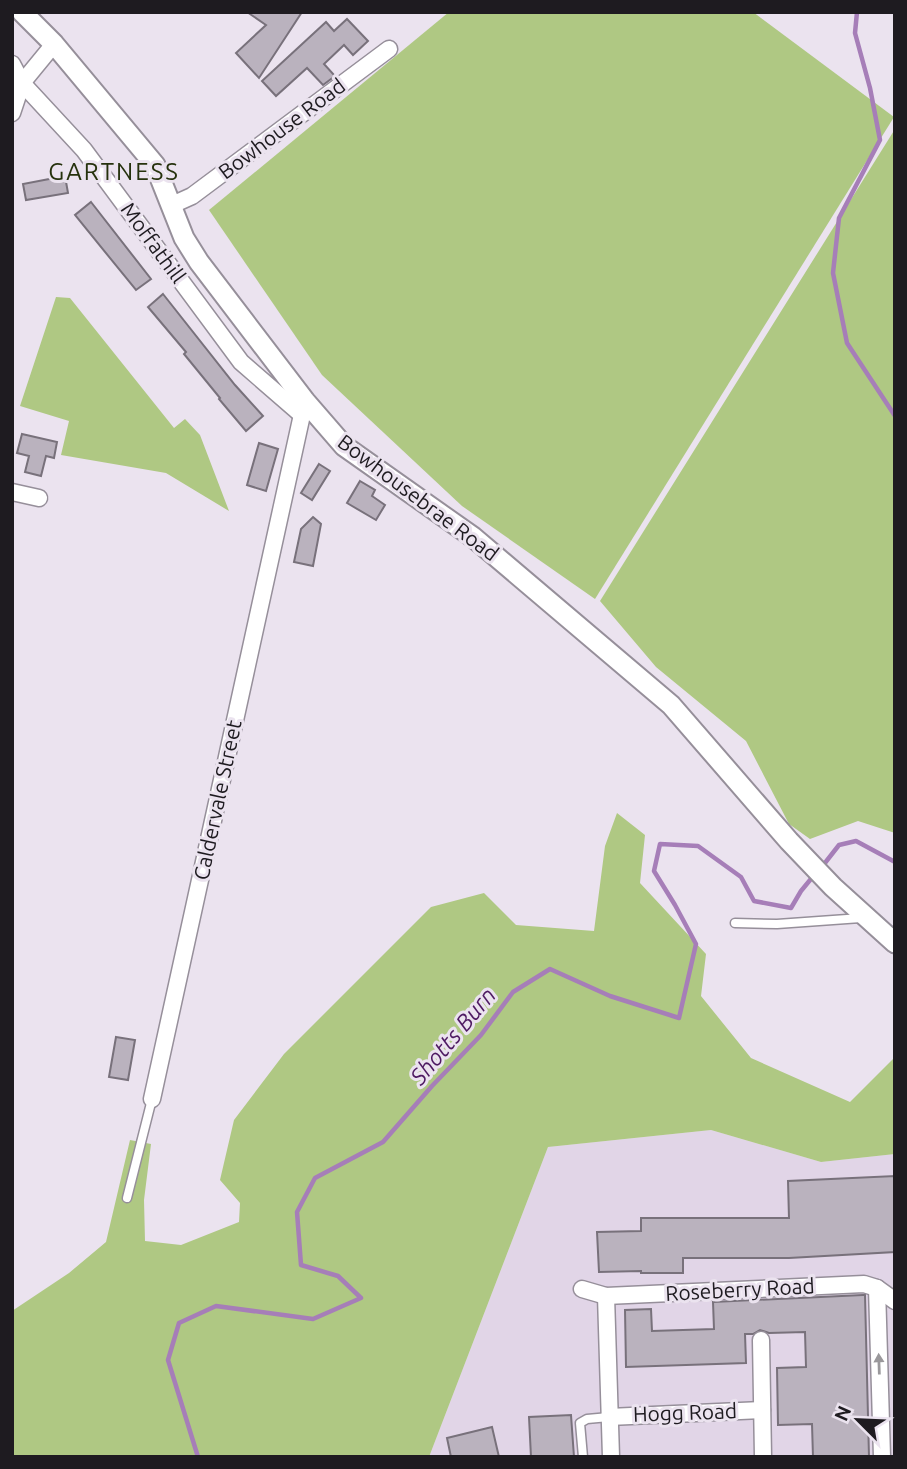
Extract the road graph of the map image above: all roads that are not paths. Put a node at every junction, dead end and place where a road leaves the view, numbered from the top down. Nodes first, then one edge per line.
1 (22, 12) edge
2 (54, 44) junction
3 (389, 49) dead end
4 (12, 64) edge
5 (22, 83) junction
6 (12, 113) edge
7 (173, 205) junction
8 (303, 408) junction
9 (12, 492) edge
10 (39, 498) dead end
11 (867, 918) junction
12 (735, 923) dead end
13 (895, 943) edge
14 (152, 1099) joint
15 (127, 1198) dead end
16 (877, 1288) junction
17 (582, 1289) dead end
18 (606, 1296) junction
19 (895, 1301) edge
20 (761, 1340) dead end
21 (762, 1410) junction
22 (608, 1417) junction
23 (583, 1457) edge
24 (611, 1457) edge
25 (763, 1457) edge
26 (882, 1457) edge

1 - 2 street, Bowhousebrae Road
2 - 5 street
2 - 7 street, Bowhousebrae Road
3 - 7 street, Bowhouse Road
4 - 5 street, Moffathill
5 - 6 street
5 - 8 street, Moffathill
7 - 8 street, Bowhousebrae Road
8 - 11 street, Bowhousebrae Road
8 - 14 street, Caldervale Street
9 - 10 street
11 - 12 lane
11 - 13 street, Bowhousebrae Road
14 - 15 lane, Caldervale Street
16 - 18 street, Roseberry Road
16 - 19 street
26 -> 16 street
17 - 18 street, Roseberry Road
18 - 22 street
20 - 21 street
21 - 22 street, Hogg Road
21 - 25 street
22 - 23 lane
22 - 24 street

